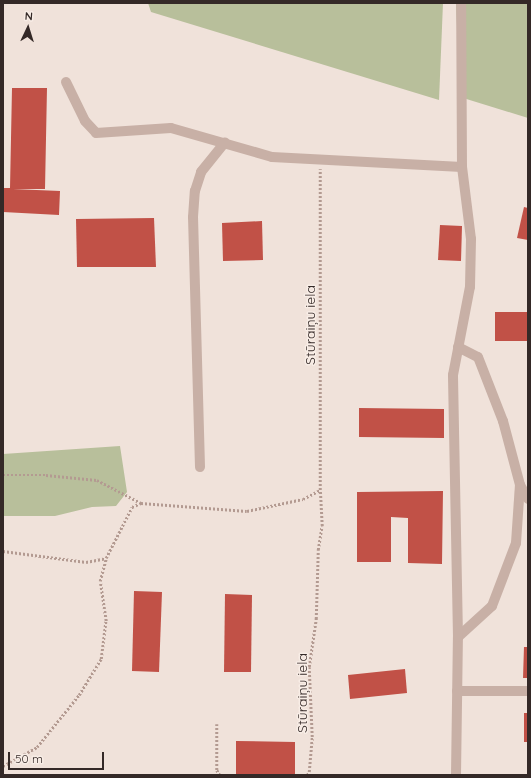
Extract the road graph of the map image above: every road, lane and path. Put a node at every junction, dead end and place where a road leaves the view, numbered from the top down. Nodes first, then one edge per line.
1 (461, 3) edge
2 (66, 82) dead end
3 (225, 142) junction
4 (320, 160) junction
5 (462, 167) junction
6 (458, 348) junction
7 (200, 466) dead end
8 (3, 475) edge
9 (520, 485) junction
10 (320, 490) junction
11 (528, 499) edge
12 (141, 503) junction
13 (3, 551) edge
14 (106, 558) junction
15 (458, 637) junction
16 (457, 691) junction
17 (528, 691) edge
18 (217, 724) dead end
19 (3, 766) edge
20 (220, 775) edge
21 (307, 775) edge
22 (456, 775) edge

1 - 5 street
2 - 3 street
3 - 4 street
3 - 7 street
4 - 5 street
4 - 10 path, Stūraiņu iela
5 - 6 street
6 - 9 street
6 - 15 street
8 - 12 path
9 - 11 street
9 - 15 street
10 - 12 path
10 - 21 path, Stūraiņu iela
12 - 14 path
13 - 14 path
14 - 19 path
15 - 16 street
16 - 17 street
16 - 22 street
18 - 20 path

